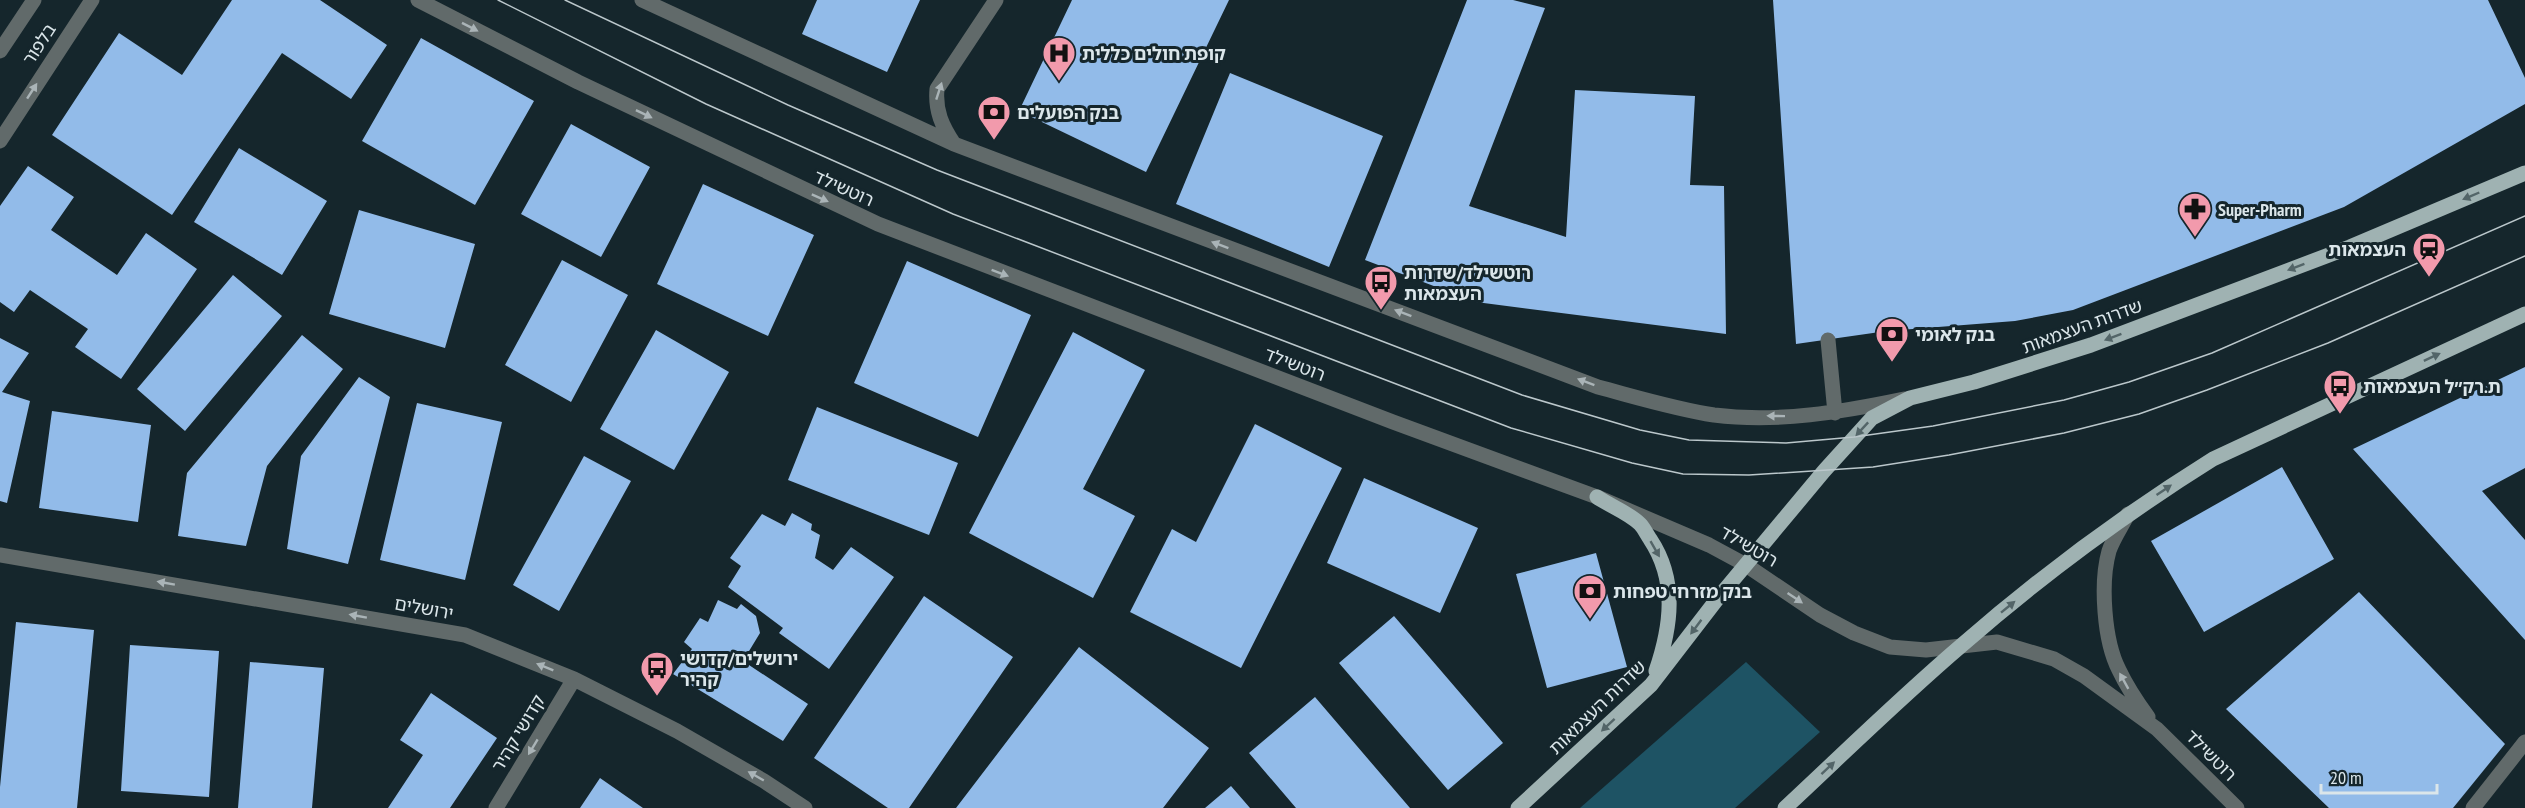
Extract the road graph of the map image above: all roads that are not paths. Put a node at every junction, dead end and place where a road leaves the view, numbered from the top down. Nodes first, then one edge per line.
1 (34, 0) edge
2 (92, 0) edge
3 (418, 0) edge
4 (642, 0) edge
5 (996, 0) edge
6 (0, 51) edge
7 (0, 141) edge
8 (954, 144) junction
9 (2525, 173) edge
10 (2525, 314) edge
11 (1828, 340) dead end
12 (1910, 398) junction
13 (1834, 413) junction
14 (1597, 497) junction
15 (2128, 514) junction
16 (0, 555) edge
17 (1746, 565) junction
18 (1962, 644) junction
19 (574, 679) junction
20 (1651, 685) junction
21 (2157, 729) junction
22 (2525, 742) edge
23 (496, 808) edge
24 (805, 808) edge
25 (1518, 808) edge
26 (1785, 808) edge
27 (2237, 808) edge
28 (2473, 808) edge

1 - 6 street, בלפור
7 -> 2 street, בלפור
3 -> 14 street, רוטשילד
4 - 8 street
8 -> 5 street
13 -> 8 street
9 -> 12 main road, שדרות העצמאות
15 -> 10 main road
11 - 13 street
12 - 13 street
12 -> 17 main road, שדרות העצמאות
14 - 17 street, רוטשילד
14 -> 20 main road
18 -> 15 main road
21 -> 15 street, רוטשילד
19 -> 16 street, ירושלים
17 -> 18 street, רוטשילד
17 -> 20 main road, שדרות העצמאות
18 - 21 street, רוטשילד
26 -> 18 main road
19 -> 23 street, קדושי קהיר
24 -> 19 street, ירושלים
20 -> 25 main road, שדרות העצמאות
21 - 27 street, רוטשילד
22 - 28 street

